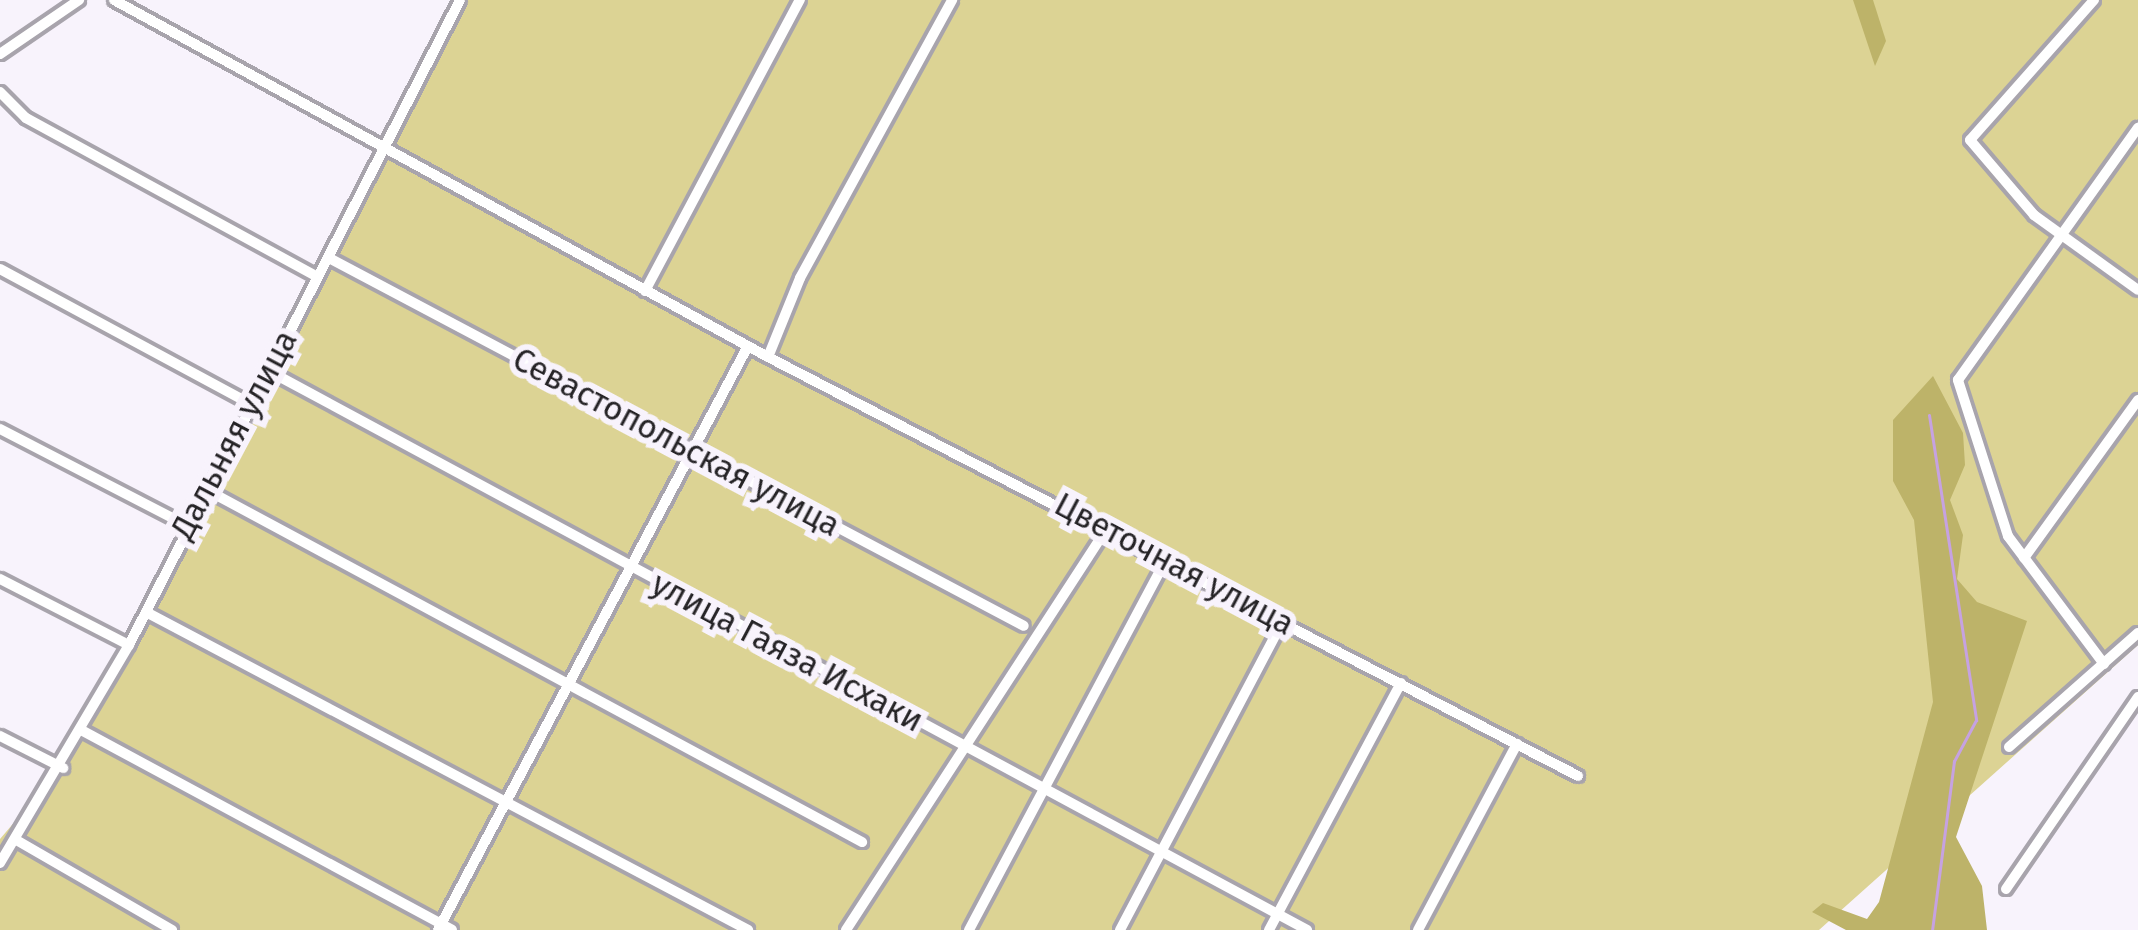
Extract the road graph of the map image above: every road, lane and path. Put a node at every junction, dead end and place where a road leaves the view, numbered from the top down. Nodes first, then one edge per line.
1 (80, 0) edge
2 (115, 0) edge
3 (441, 0) edge
4 (800, 0) edge
5 (952, 0) edge
6 (2094, 0) edge
7 (458, 4) edge
8 (0, 54) edge
9 (0, 92) edge
10 (2138, 128) edge
11 (386, 152) junction
12 (2062, 236) junction
13 (329, 258) junction
14 (0, 268) edge
15 (319, 278) junction
16 (2138, 290) edge
17 (645, 291) junction
18 (748, 346) junction
19 (768, 357) junction
20 (269, 371) junction
21 (2138, 400) edge
22 (251, 404) junction
23 (0, 429) edge
24 (692, 454) junction
25 (206, 490) junction
26 (186, 525) junction
27 (1106, 529) junction
28 (2024, 558) junction
29 (1166, 560) junction
30 (631, 572) junction
31 (0, 579) edge
32 (146, 612) junction
33 (1283, 621) junction
34 (1024, 626) dead end
35 (2138, 633) edge
36 (129, 645) junction
37 (2104, 664) junction
38 (1401, 683) junction
39 (568, 687) junction
40 (2138, 697) edge
41 (82, 730) junction
42 (0, 736) edge
43 (1517, 744) junction
44 (966, 746) junction
45 (2009, 748) dead end
46 (63, 768) junction
47 (1578, 776) dead end
48 (1044, 789) junction
49 (505, 806) junction
50 (18, 841) junction
51 (862, 842) dead end
52 (1161, 851) junction
53 (0, 863) edge
54 (2006, 890) dead end
55 (1277, 914) junction
56 (444, 928) edge
57 (172, 930) edge
58 (748, 930) edge
59 (845, 930) edge
60 (970, 930) edge
61 (1120, 930) edge
62 (1269, 930) edge
63 (1307, 930) edge
64 (1418, 930) edge

1 - 8 street
2 - 11 street, Цветочная улица
3 - 7 street
4 - 17 street
5 - 19 street
6 - 12 street
7 - 11 street, Дальняя улица
9 - 15 street
10 - 12 street
11 - 13 street, Дальняя улица
11 - 17 street, Цветочная улица
12 - 16 street
12 - 28 street
13 - 15 street, Дальняя улица
13 - 24 street, Севастопольская улица
14 - 22 street
15 - 20 street, Дальняя улица
17 - 18 street, Цветочная улица
18 - 19 street, Цветочная улица
18 - 24 street
19 - 27 street, Цветочная улица
20 - 22 street, Дальняя улица
20 - 30 street, улица Гаяза Исхаки
21 - 28 street
22 - 25 street, Дальняя улица
23 - 26 street
24 - 30 street
24 - 34 street, Севастопольская улица
25 - 26 street, Дальняя улица
25 - 39 street
26 - 32 street, Дальняя улица
27 - 29 street, Цветочная улица
27 - 44 street
28 - 37 street
29 - 33 street, Цветочная улица
29 - 48 street
30 - 39 street
30 - 44 street, улица Гаяза Исхаки
31 - 36 street
32 - 36 street, Дальняя улица
32 - 49 street
33 - 38 street, Цветочная улица
33 - 52 street
35 - 37 street
36 - 41 street, Дальняя улица
37 - 45 street
38 - 43 street, Цветочная улица
38 - 55 street
39 - 49 street
39 - 51 street
40 - 54 street
41 - 46 street, Дальняя улица
41 - 56 street
42 - 46 street
43 - 47 street, Цветочная улица
43 - 64 street
44 - 48 street, улица Гаяза Исхаки
44 - 59 street
46 - 50 street, Дальняя улица
48 - 52 street, улица Гаяза Исхаки
48 - 60 street
49 - 56 street
49 - 58 street
50 - 53 street, Дальняя улица
50 - 57 street
52 - 55 street, улица Гаяза Исхаки
52 - 61 street
55 - 62 street
55 - 63 street, улица Гаяза Исхаки

